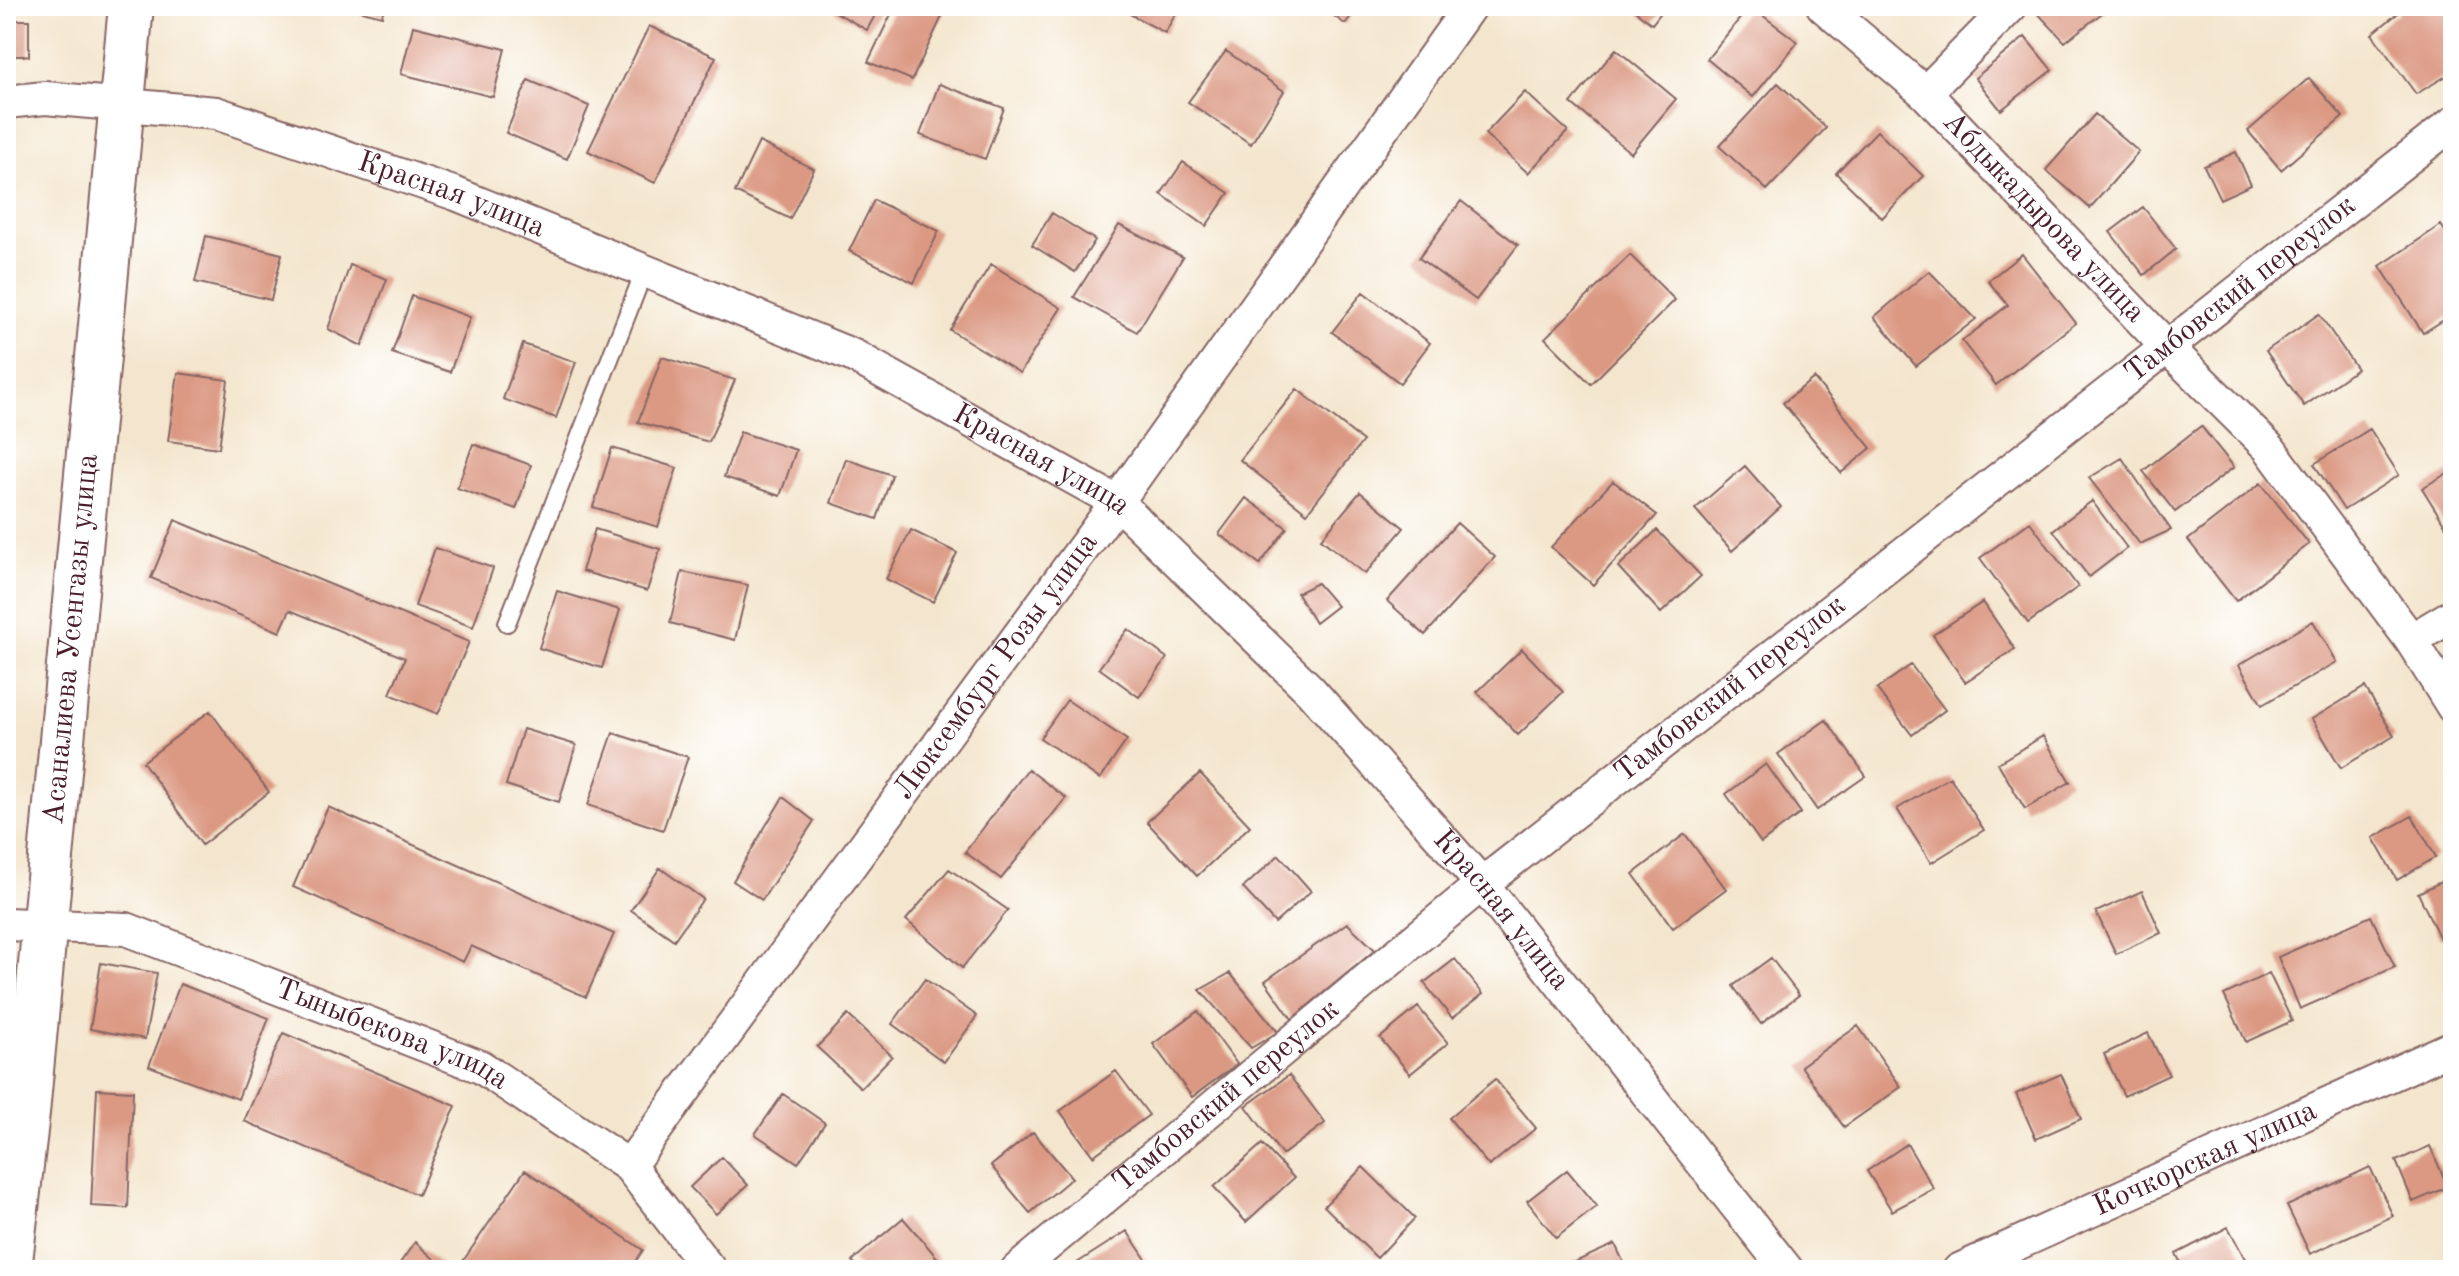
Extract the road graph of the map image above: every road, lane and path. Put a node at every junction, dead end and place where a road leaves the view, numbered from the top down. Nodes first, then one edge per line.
1 (131, 6) edge
2 (1470, 6) edge
3 (1823, 6) edge
4 (2011, 6) edge
5 (1925, 93) junction
6 (6, 102) edge
7 (122, 104) junction
8 (2453, 123) edge
9 (645, 269) junction
10 (2166, 346) junction
11 (1117, 502) junction
12 (2453, 615) edge
13 (507, 623) dead end
14 (2411, 640) junction
15 (2453, 707) edge
16 (1482, 884) junction
17 (24, 925) edge
18 (2453, 1047) edge
19 (16, 1119) edge
20 (629, 1166) junction
21 (9, 1270) edge
22 (710, 1270) edge
23 (1017, 1270) edge
24 (1787, 1270) edge
25 (1959, 1270) edge

1 - 7 main road, Асаналиева Усенгазы улица
2 - 11 street, Люксембург Розы улица
3 - 5 street, Абдыкадырова улица
4 - 5 street
5 - 10 street, Абдыкадырова улица
6 - 7 street, Красная улица
7 - 9 street, Красная улица
7 - 17 main road, Асаналиева Усенгазы улица
8 - 10 street, Тамбовский переулок
9 - 11 street, Красная улица
9 - 13 lane
10 - 14 street, Абдыкадырова улица
10 - 16 street, Тамбовский переулок
11 - 16 street, Красная улица
11 - 20 street, Люксембург Розы улица
12 - 14 street
14 - 15 street, Абдыкадырова улица
16 - 23 street, Тамбовский переулок
16 - 24 street, Красная улица
17 - 19 main road, Асаналиева Усенгазы улица
17 - 20 street, Тыныбекова улица
18 - 25 street, Кочкорская улица
19 - 21 main road, Асаналиева Усенгазы улица
20 - 22 street, Тыныбекова улица

